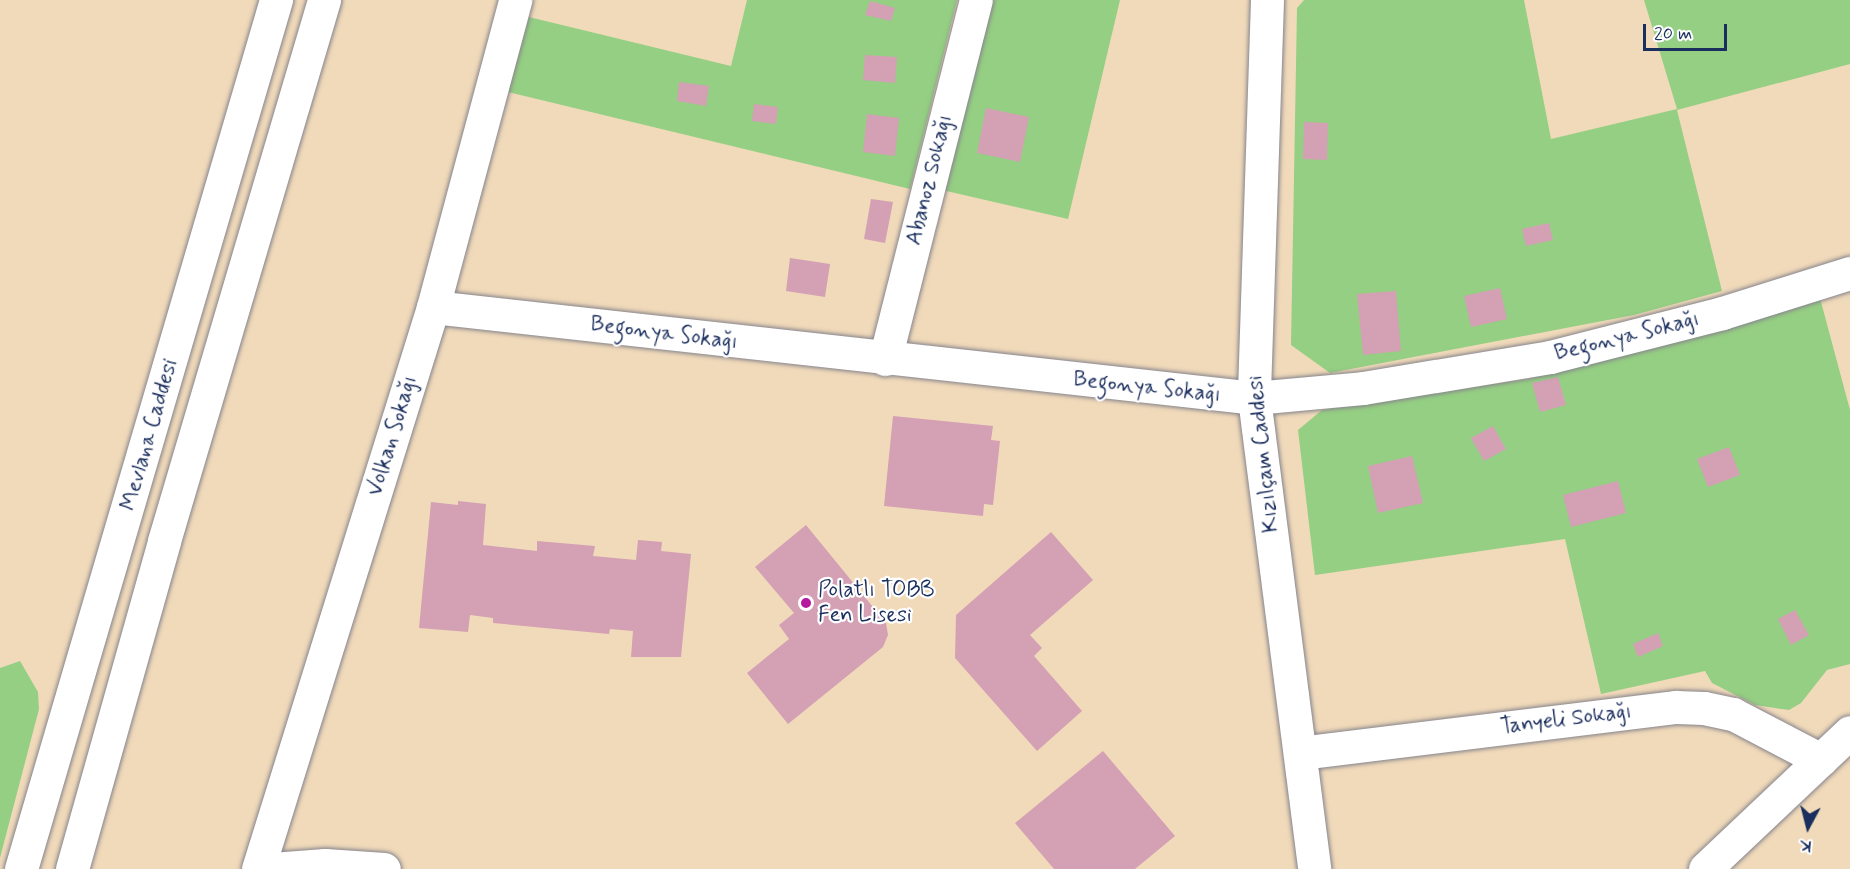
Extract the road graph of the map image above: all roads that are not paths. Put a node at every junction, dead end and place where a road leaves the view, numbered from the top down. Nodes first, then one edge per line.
1 (276, 0) edge
2 (324, 0) edge
3 (515, 0) edge
4 (976, 0) edge
5 (1266, 0) edge
6 (1850, 273) edge
7 (433, 307) junction
8 (885, 359) junction
9 (1254, 398) junction
10 (1850, 732) edge
11 (1300, 753) junction
12 (1821, 760) junction
13 (21, 869) edge
14 (72, 869) edge
15 (258, 869) edge
16 (272, 869) edge
17 (384, 869) edge
18 (1314, 869) edge
19 (1705, 869) edge

1 - 13 street, Mevlana Caddesi
2 - 14 street, Mevlana Caddesi
3 - 7 street, Volkan Sokağı
4 - 8 street, Abanoz Sokağı
5 - 9 street, Kızılçam Caddesi
6 - 9 street, Begonya Sokağı
7 - 8 street, Begonya Sokağı
7 - 15 street, Volkan Sokağı
8 - 9 street, Begonya Sokağı
9 - 11 street, Kızılçam Caddesi
10 - 12 street
11 - 12 street, Tanyeli Sokağı
11 - 18 street, Kızılçam Caddesi
12 - 19 street
16 - 17 street

